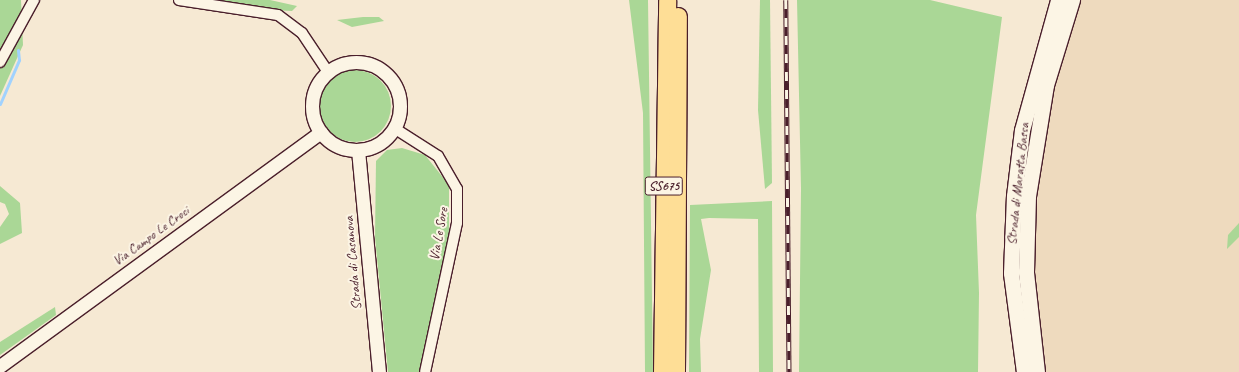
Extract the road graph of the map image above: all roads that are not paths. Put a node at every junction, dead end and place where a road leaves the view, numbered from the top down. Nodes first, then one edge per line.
1 (34, 0) edge
2 (179, 0) edge
3 (667, 0) edge
4 (678, 0) edge
5 (1058, 0) edge
6 (1072, 0) edge
7 (0, 62) edge
8 (328, 72) junction
9 (394, 128) junction
10 (321, 132) junction
11 (358, 150) junction
12 (0, 366) edge
13 (379, 372) edge
14 (425, 372) edge
15 (662, 372) edge
16 (676, 372) edge
17 (1024, 372) edge
18 (1037, 372) edge

1 - 7 street
2 - 8 street
3 - 15 highway, SS675
4 - 16 highway, SS675
5 - 17 main road, Strada di Maratta Bassa
6 - 18 main road, Strada di Maratta Bassa
8 - 9 street
8 - 10 street
9 - 11 street
9 - 14 street, Via Le Sore
10 - 11 street
10 - 12 street, Via Campo Le Croci
11 - 13 street, Strada di Casanova

